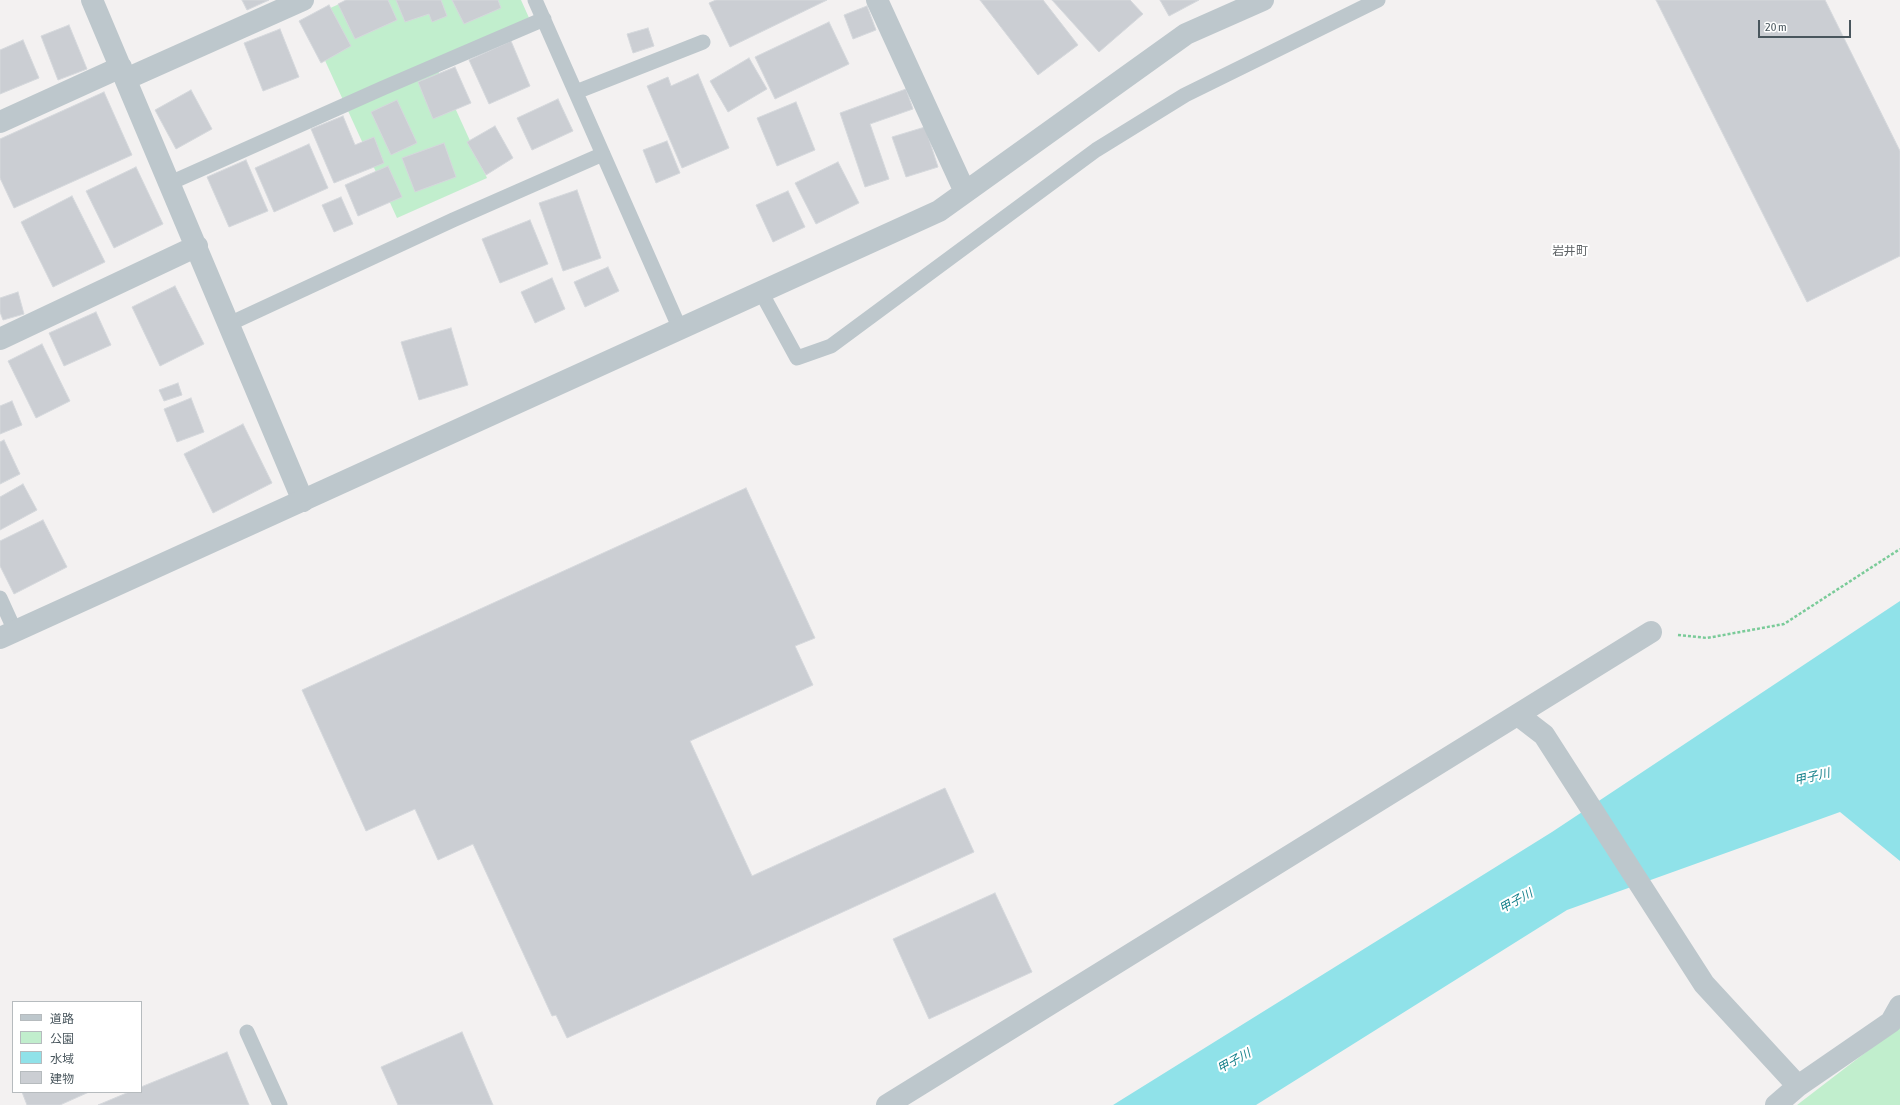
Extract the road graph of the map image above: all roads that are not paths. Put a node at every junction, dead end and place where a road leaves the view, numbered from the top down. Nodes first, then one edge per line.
1 (92, 0) edge
2 (302, 0) edge
3 (535, 0) edge
4 (1263, 0) edge
5 (1378, 0) edge
6 (880, 1) edge
7 (544, 19) junction
8 (703, 42) dead end
9 (124, 73) junction
10 (576, 92) junction
11 (0, 122) edge
12 (603, 154) junction
13 (170, 183) junction
14 (965, 192) junction
15 (196, 246) junction
16 (761, 292) junction
17 (229, 324) junction
18 (680, 329) junction
19 (0, 339) edge
20 (303, 501) junction
21 (0, 598) edge
22 (1651, 632) road end
23 (8, 635) edge
24 (1518, 715) junction
25 (1900, 1006) edge
26 (247, 1032) dead end
27 (1798, 1086) junction
28 (280, 1105) edge
29 (887, 1105) edge
30 (1776, 1105) edge

1 - 9 street
2 - 9 street
3 - 7 lane
4 - 14 street
5 - 16 lane
6 - 14 street
7 - 10 lane
7 - 13 lane
8 - 10 lane
9 - 11 street
9 - 13 street
10 - 12 lane
12 - 17 lane
12 - 18 lane
13 - 15 street
14 - 16 street
15 - 17 street
15 - 19 street
16 - 18 street
17 - 20 street
18 - 20 street
20 - 23 street
21 - 23 lane
22 - 24 street
24 - 27 street
24 - 29 street
25 - 27 street
26 - 28 lane
27 - 30 street

